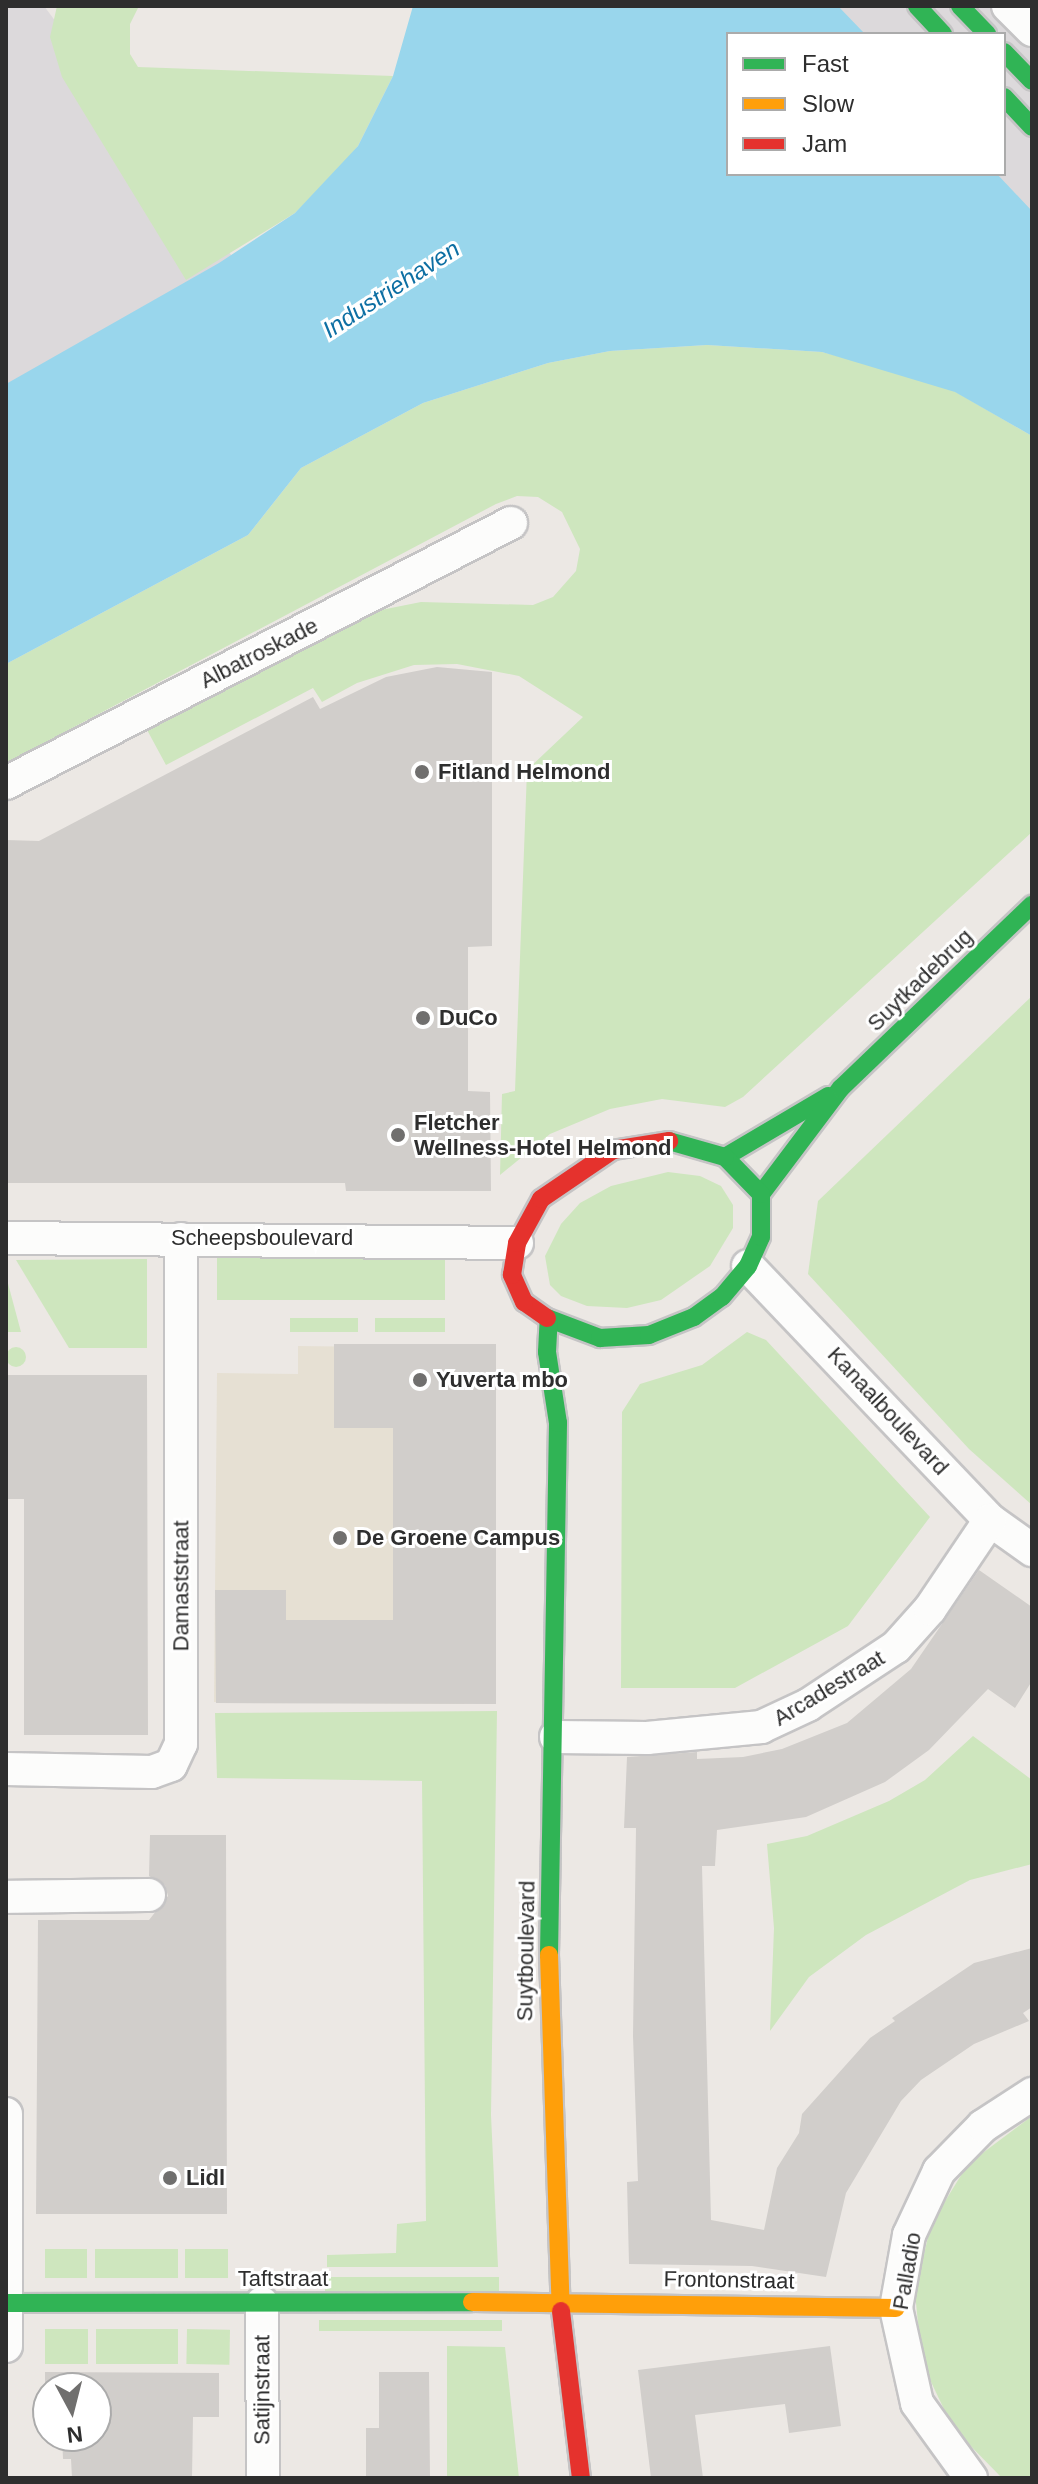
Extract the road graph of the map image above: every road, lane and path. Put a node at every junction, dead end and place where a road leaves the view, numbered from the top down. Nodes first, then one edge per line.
1 (917, 6) edge
2 (960, 6) edge
3 (1008, 6) edge
4 (1032, 30) edge
5 (941, 32) edge
6 (985, 32) edge
7 (1006, 54) edge
8 (1032, 81) edge
9 (1006, 99) edge
10 (1032, 127) edge
11 (511, 523) dead end
12 (6, 783) edge
13 (1032, 905) edge
14 (841, 1088) junction
15 (725, 1157) junction
16 (761, 1194) junction
17 (6, 1238) edge
18 (181, 1239) junction
19 (517, 1243) junction
20 (748, 1266) junction
21 (549, 1319) junction
22 (574, 1387) dead end
23 (558, 1423) junction
24 (990, 1520) junction
25 (1032, 1550) edge
26 (556, 1737) junction
27 (6, 1769) edge
28 (149, 1895) dead end
29 (6, 1897) edge
30 (1032, 2094) edge
31 (6, 2114) edge
32 (7, 2303) edge
33 (262, 2303) junction
34 (560, 2303) junction
35 (896, 2308) junction
36 (6, 2346) edge
37 (263, 2478) edge
38 (581, 2478) edge
39 (971, 2478) edge

1 - 5 street
2 - 6 street
3 - 4 street
7 - 8 street
9 - 10 street
11 - 12 street, Albatroskade
13 - 14 street, Suytkadebrug
14 - 15 street, Suytkadebrug
14 - 16 street, Suytkadebrug
15 - 16 street
15 - 19 street
16 - 20 street
17 - 18 street, Scheepsboulevard
18 - 19 street, Scheepsboulevard
18 - 27 street, Damaststraat
19 - 21 street
20 - 21 street
20 - 24 street, Kanaalboulevard
21 - 23 street, Suytboulevard
22 - 23 street, Suytboulevard
23 - 26 street, Suytboulevard
24 - 25 street, Kanaalboulevard
24 - 26 street, Arcadestraat
26 - 34 street, Suytboulevard
28 - 29 street
30 - 35 street, Palladio
31 - 32 street
32 - 33 street, Taftstraat
32 - 36 street
33 - 34 street, Taftstraat
33 - 37 street, Satijnstraat
34 - 35 street, Frontonstraat
34 - 38 street, Suytboulevard
35 - 39 street, Palladio

